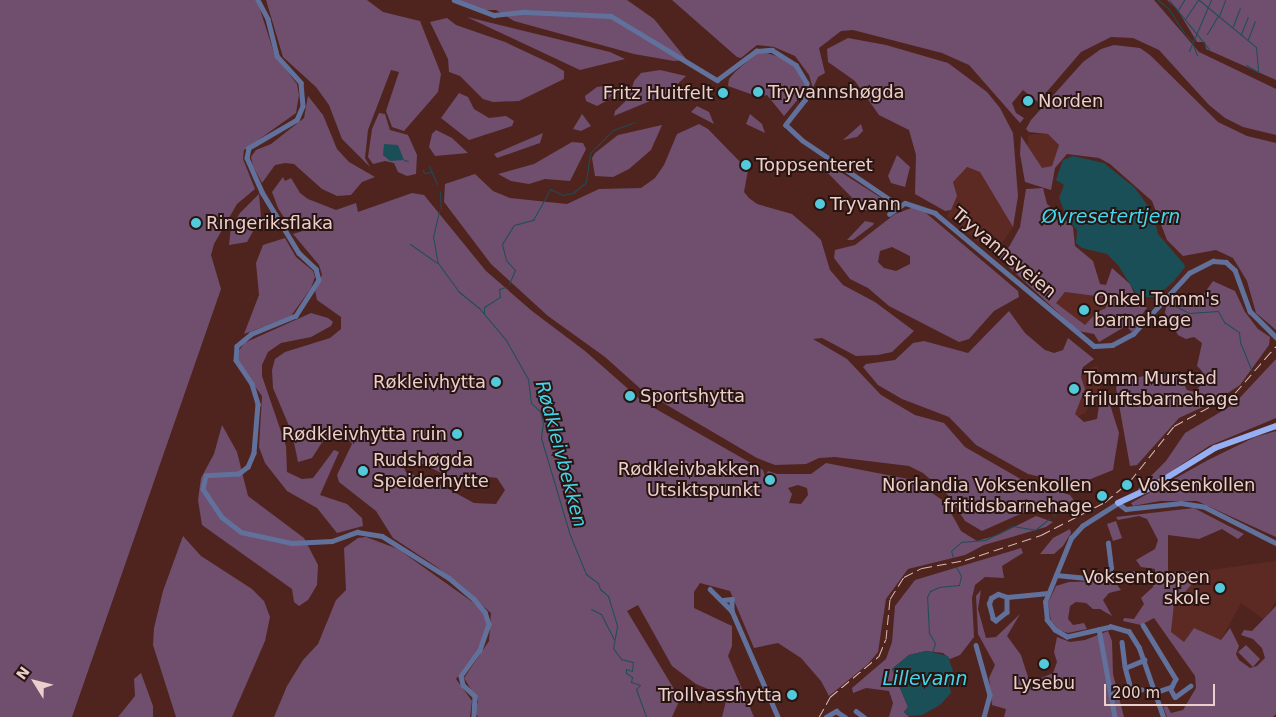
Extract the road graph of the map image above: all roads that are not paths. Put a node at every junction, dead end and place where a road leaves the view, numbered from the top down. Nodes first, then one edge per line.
1 (258, 0) edge
2 (454, 0) edge
3 (898, 205) junction
4 (889, 214) dead end
5 (1276, 337) edge
6 (1276, 426) edge
7 (1118, 503) junction
8 (1108, 543) dead end
9 (1276, 543) edge
10 (1138, 573) dead end
11 (1056, 575) junction
12 (1104, 578) junction
13 (710, 589) dead end
14 (1048, 593) junction
15 (1007, 597) junction
16 (1143, 625) dead end
17 (1099, 629) junction
18 (1122, 642) dead end
19 (976, 646) dead end
20 (1144, 660) junction
21 (1125, 666) junction
22 (1190, 686) dead end
23 (1170, 688) junction
24 (1142, 690) dead end
25 (1155, 693) junction
26 (856, 711) dead end
27 (474, 717) edge
28 (778, 717) edge
29 (826, 717) edge
30 (845, 717) edge
31 (864, 717) edge
32 (984, 717) edge
33 (1116, 717) edge
34 (1163, 717) edge

1 - 27 street
2 - 3 street
3 - 4 street
3 - 5 street, Tryvannsveien
6 - 7 main road
7 - 9 street
7 - 11 street
8 - 12 street
10 - 12 street
11 - 12 street
11 - 14 street
13 - 28 street
14 - 15 street
14 - 17 street
15 - 15 street
16 - 23 street
17 - 20 street
17 - 33 street
18 - 21 street
19 - 32 street
20 - 21 street
20 - 25 street
21 - 24 street
22 - 23 street
23 - 25 street
25 - 34 street
26 - 31 street
29 - 30 street

